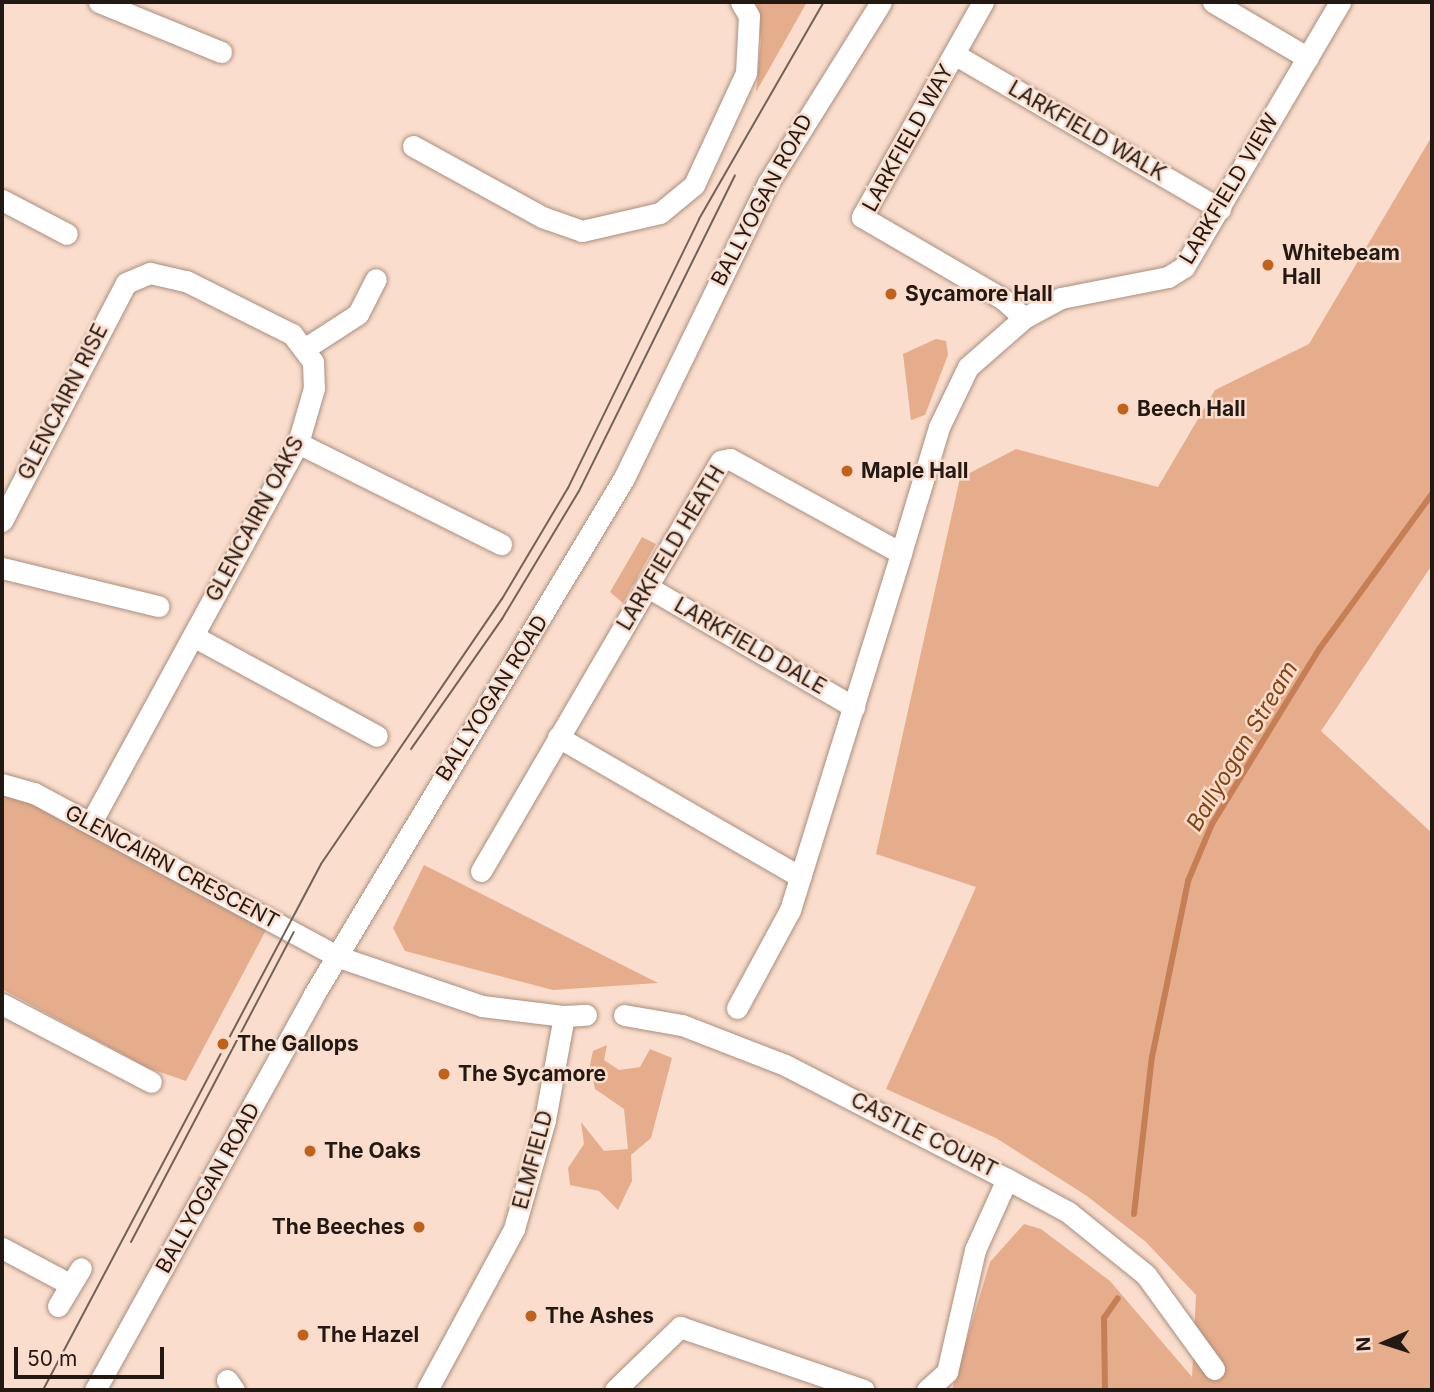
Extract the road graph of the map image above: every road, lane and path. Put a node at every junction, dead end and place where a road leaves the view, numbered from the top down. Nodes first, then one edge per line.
1 (99, 2) edge
2 (741, 2) edge
3 (881, 2) edge
4 (984, 2) edge
5 (1213, 2) edge
6 (1340, 2) edge
7 (221, 52) dead end
8 (954, 54) junction
9 (1308, 58) junction
10 (413, 146) dead end
11 (2, 200) edge
12 (1220, 209) junction
13 (67, 234) dead end
14 (376, 279) dead end
15 (1024, 318) junction
16 (304, 349) junction
17 (298, 443) junction
18 (2, 521) edge
19 (501, 544) dead end
20 (901, 553) junction
21 (2, 568) edge
22 (646, 586) junction
23 (158, 606) dead end
24 (193, 636) junction
25 (854, 707) junction
26 (377, 736) dead end
27 (558, 737) junction
28 (2, 784) edge
29 (91, 822) junction
30 (481, 871) dead end
31 (800, 877) junction
32 (339, 957) junction
33 (2, 1004) edge
34 (737, 1008) dead end
35 (586, 1015) dead end
36 (624, 1015) dead end
37 (564, 1016) junction
38 (151, 1082) dead end
39 (1007, 1179) junction
40 (2, 1248) edge
41 (58, 1306) dead end
42 (1214, 1369) dead end
43 (95, 1390) edge
44 (427, 1390) edge
45 (615, 1390) edge
46 (864, 1390) edge
47 (927, 1390) edge

1 - 7 street
2 - 10 street
3 - 32 street, BALLYOGAN ROAD
4 - 8 street, LARKFIELD WAY
5 - 9 street
6 - 9 street, LARKFIELD VIEW
8 - 12 street, LARKFIELD WALK
8 - 15 street, LARKFIELD WAY
9 - 12 street, LARKFIELD VIEW
11 - 13 street
12 - 15 street, LARKFIELD VIEW
14 - 16 street
15 - 20 street
16 - 17 street, GLENCAIRN OAKS
16 - 18 street, GLENCAIRN RISE
17 - 19 street
17 - 24 street, GLENCAIRN OAKS
20 - 22 street, LARKFIELD HEATH
20 - 25 street
21 - 23 street
22 - 25 street, LARKFIELD DALE
22 - 27 street, LARKFIELD HEATH
24 - 26 street
24 - 29 street, GLENCAIRN OAKS
25 - 31 street
27 - 30 street, LARKFIELD HEATH
27 - 31 street
28 - 29 street, GLENCAIRN CRESCENT
29 - 32 street, GLENCAIRN CRESCENT
31 - 34 street
32 - 37 street
32 - 43 street, BALLYOGAN ROAD
33 - 38 street
35 - 37 street
36 - 39 street, CASTLE COURT
37 - 44 street, ELMFIELD
39 - 42 street
39 - 47 street, CASTLE COURT
40 - 41 street
45 - 46 street

